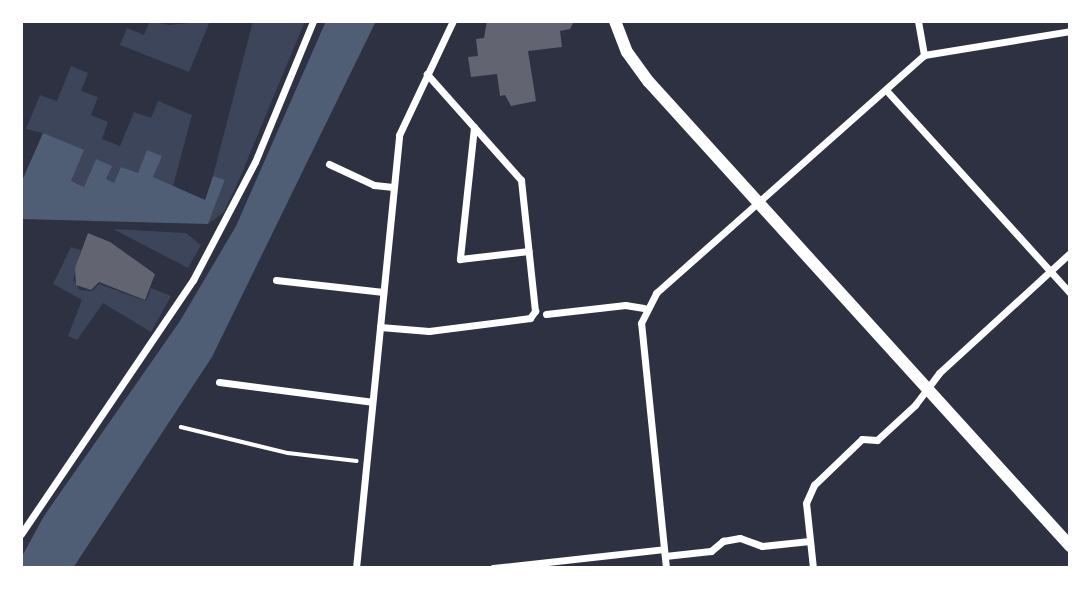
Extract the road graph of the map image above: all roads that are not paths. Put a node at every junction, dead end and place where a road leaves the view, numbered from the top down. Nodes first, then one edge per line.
1 (313, 21) edge
2 (453, 21) edge
3 (615, 21) edge
4 (918, 21) edge
5 (1070, 31) edge
6 (924, 55) junction
7 (427, 74) junction
8 (886, 90) junction
9 (474, 127) junction
10 (328, 164) dead end
11 (393, 187) junction
12 (758, 203) junction
13 (529, 251) junction
14 (1070, 253) edge
15 (1050, 272) junction
16 (276, 281) dead end
17 (383, 292) junction
18 (1070, 293) edge
19 (645, 309) junction
20 (546, 314) dead end
21 (380, 327) junction
22 (219, 382) dead end
23 (927, 388) junction
24 (372, 402) junction
25 (21, 534) edge
26 (810, 541) junction
27 (1070, 546) edge
28 (665, 552) junction
29 (566, 564) edge
30 (356, 568) edge
31 (493, 568) edge
32 (666, 568) edge
33 (813, 568) edge

1 - 25 street
2 - 7 street
3 - 12 street
4 - 6 street
5 - 6 street
6 - 8 street
7 - 9 street
7 - 11 street
8 - 12 street
8 - 15 street
9 - 13 street
9 - 13 street
10 - 11 street
11 - 17 street
12 - 19 street
12 - 23 street
13 - 21 street
14 - 15 street
15 - 18 street
15 - 23 street
16 - 17 street
17 - 21 street
19 - 20 street
19 - 28 street
21 - 24 street
22 - 24 street
23 - 26 street
23 - 27 street
24 - 30 street
26 - 28 street
26 - 33 street
28 - 29 street
28 - 32 street
29 - 31 street

